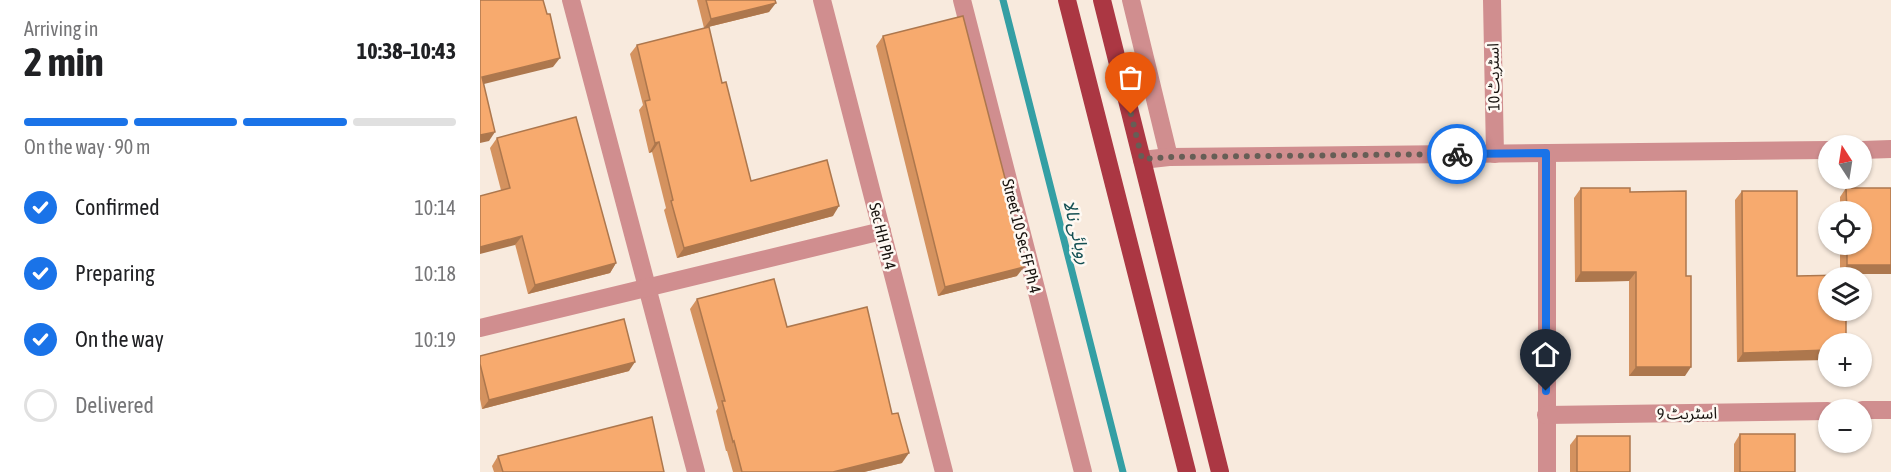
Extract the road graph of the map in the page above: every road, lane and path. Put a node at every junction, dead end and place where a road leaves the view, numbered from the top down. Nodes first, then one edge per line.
1 (571, 0) edge
2 (822, 0) edge
3 (962, 0) edge
4 (1067, 0) edge
5 (1102, 0) edge
6 (1131, 0) edge
7 (1492, 0) edge
8 (1891, 149) edge
9 (1818, 150) edge
10 (1872, 150) edge
11 (1546, 153) junction
12 (1495, 154) junction
13 (1169, 157) junction
14 (1142, 159) junction
15 (882, 231) junction
16 (647, 287) junction
17 (480, 328) edge
18 (1872, 410) edge
19 (1891, 410) edge
20 (1818, 411) edge
21 (1546, 415) junction
22 (696, 472) edge
23 (944, 472) edge
24 (1083, 472) edge
25 (1187, 472) edge
26 (1220, 472) edge
27 (1547, 472) edge

1 - 16 street
2 - 15 street, Sec HH Ph 4
3 - 24 street, Street 10 Sec FF Ph 4
4 - 25 main road
5 - 14 main road
6 - 13 street
7 - 12 street, اسٹریٹ 10
8 - 10 street
9 - 11 street
11 - 12 street
11 - 21 street
12 - 13 street
13 - 14 street
14 - 26 main road
15 - 16 street
15 - 23 street, Sec HH Ph 4
16 - 17 street
16 - 22 street
18 - 19 street
20 - 21 street, اسٹریٹ 9
21 - 27 street

